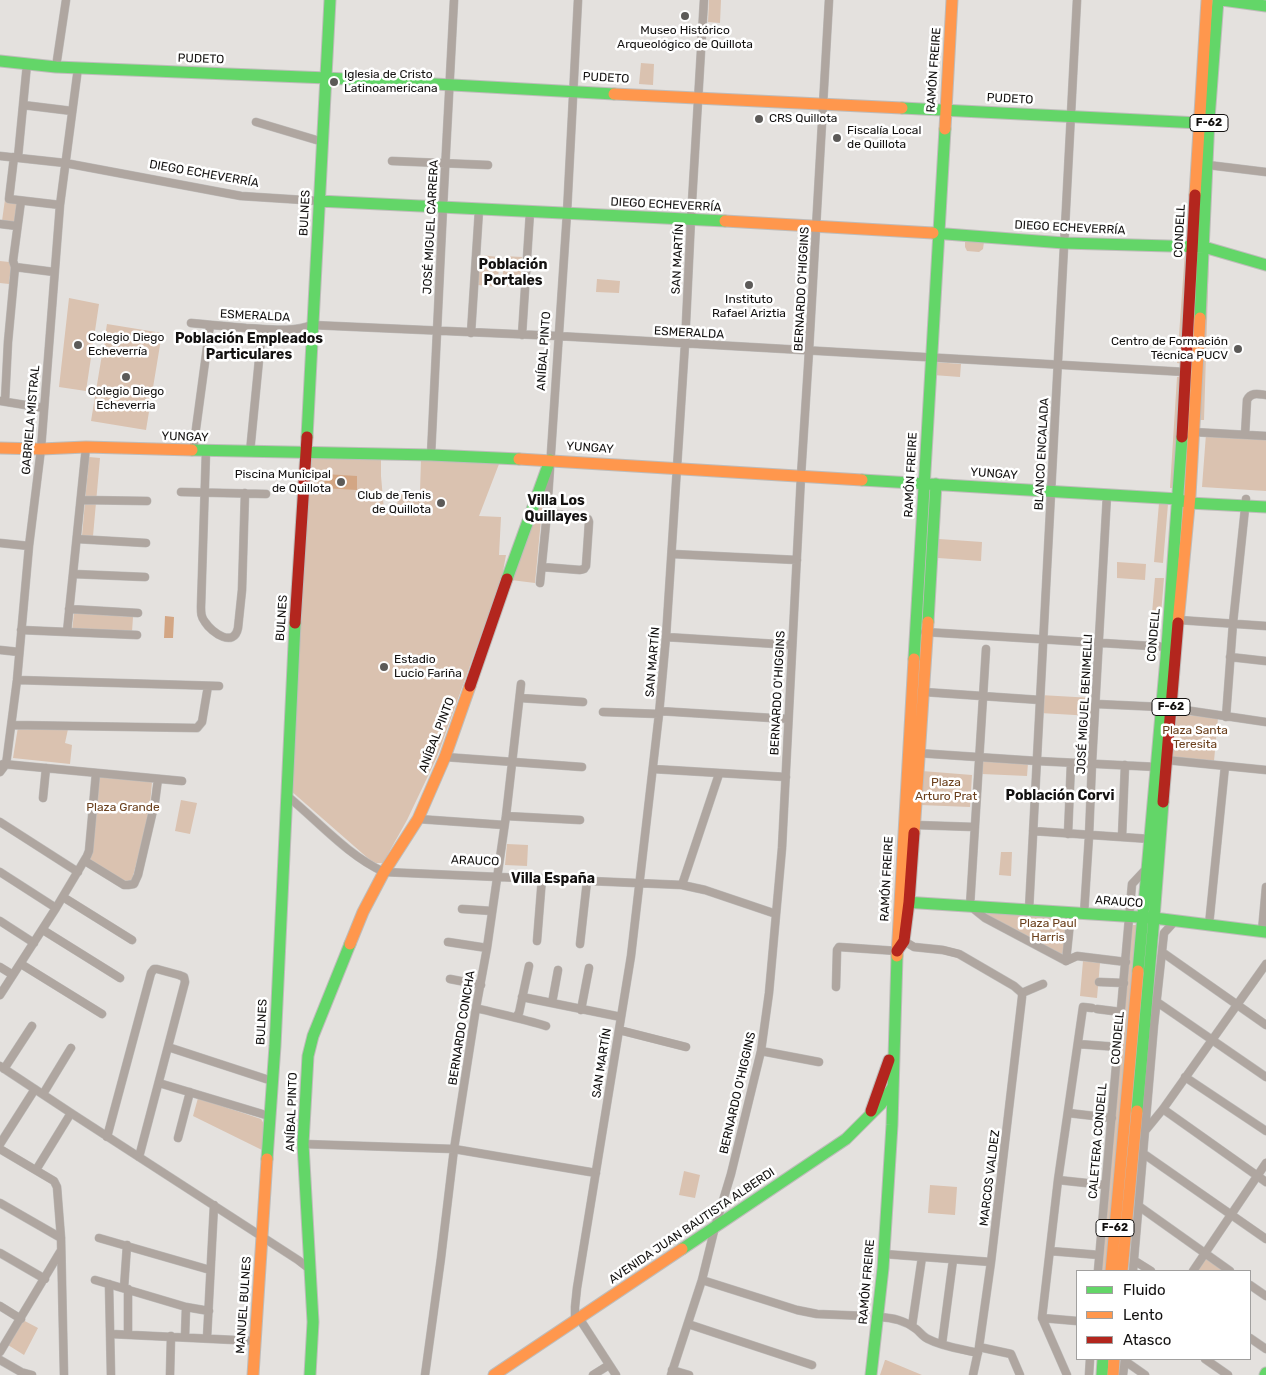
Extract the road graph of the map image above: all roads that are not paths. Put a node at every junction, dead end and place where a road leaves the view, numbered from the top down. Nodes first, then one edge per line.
1 (66, 0) edge
2 (330, 0) edge
3 (454, 0) edge
4 (578, 0) edge
5 (704, 0) edge
6 (829, 0) edge
7 (952, 0) edge
8 (1077, 0) edge
9 (1207, 0) edge
10 (1218, 0) edge
11 (1222, 0) edge
12 (1266, 6) edge
13 (0, 61) edge
14 (27, 64) junction
15 (56, 67) junction
16 (78, 68) junction
17 (327, 78) junction
18 (450, 84) junction
19 (573, 90) junction
20 (698, 97) junction
21 (23, 105) junction
22 (823, 105) junction
23 (945, 110) junction
24 (72, 111) junction
25 (1071, 116) junction
26 (1204, 121) junction
27 (256, 122) dead end
28 (323, 142) junction
29 (0, 156) edge
30 (16, 157) junction
31 (392, 161) dead end
32 (65, 163) junction
33 (446, 163) junction
34 (488, 165) dead end
35 (1208, 165) junction
36 (1266, 172) edge
37 (21, 200) junction
38 (320, 201) junction
39 (60, 205) junction
40 (443, 208) junction
41 (479, 210) junction
42 (530, 212) junction
43 (567, 213) junction
44 (691, 219) junction
45 (0, 224) edge
46 (17, 226) junction
47 (816, 227) junction
48 (938, 233) junction
49 (1064, 243) junction
50 (1199, 247) junction
51 (14, 265) junction
52 (1266, 265) edge
53 (54, 272) junction
54 (191, 323) dead end
55 (210, 325) junction
56 (312, 325) junction
57 (262, 329) junction
58 (437, 332) junction
59 (472, 333) junction
60 (522, 335) junction
61 (558, 336) junction
62 (685, 344) junction
63 (810, 352) junction
64 (931, 358) junction
65 (1058, 365) junction
66 (1186, 372) junction
67 (1266, 395) edge
68 (2, 401) edge
69 (44, 408) junction
70 (1193, 432) junction
71 (1245, 435) junction
72 (1266, 436) edge
73 (0, 448) edge
74 (86, 448) junction
75 (41, 449) junction
76 (193, 451) junction
77 (206, 451) junction
78 (250, 452) junction
79 (306, 454) junction
80 (431, 454) junction
81 (550, 460) junction
82 (677, 468) junction
83 (801, 476) junction
84 (930, 483) junction
85 (1051, 491) junction
86 (181, 492) dead end
87 (205, 492) junction
88 (245, 493) junction
89 (266, 494) dead end
90 (1107, 495) junction
91 (1185, 499) junction
92 (81, 500) junction
93 (1266, 500) edge
94 (147, 501) dead end
95 (1246, 502) junction
96 (1266, 507) edge
97 (547, 513) junction
98 (77, 539) junction
99 (0, 543) edge
100 (146, 543) dead end
101 (30, 546) junction
102 (672, 554) junction
103 (797, 560) junction
104 (542, 567) junction
105 (73, 574) junction
106 (145, 577) dead end
107 (540, 582) dead end
108 (69, 610) junction
109 (138, 613) dead end
110 (1179, 620) junction
111 (1233, 623) junction
112 (1266, 626) edge
113 (21, 630) junction
114 (67, 632) junction
115 (915, 632) junction
116 (927, 633) junction
117 (137, 635) dead end
118 (666, 637) junction
119 (1043, 639) junction
120 (1099, 643) junction
121 (792, 645) junction
122 (1168, 647) junction
123 (986, 649) dead end
124 (0, 650) edge
125 (19, 652) junction
126 (1230, 658) junction
127 (1266, 661) edge
128 (17, 680) junction
129 (521, 684) dead end
130 (208, 686) junction
131 (219, 686) dead end
132 (924, 692) junction
133 (983, 696) junction
134 (520, 698) junction
135 (1040, 700) junction
136 (583, 702) dead end
137 (1096, 704) junction
138 (1166, 708) junction
139 (603, 712) dead end
140 (659, 712) junction
141 (1226, 717) junction
142 (788, 719) junction
143 (1266, 722) edge
144 (12, 725) junction
145 (908, 753) junction
146 (920, 753) junction
147 (980, 757) junction
148 (445, 758) junction
149 (1037, 761) junction
150 (512, 762) junction
151 (1071, 762) junction
152 (1092, 763) junction
153 (3, 764) edge
154 (1162, 764) junction
155 (1125, 765) junction
156 (1225, 766) junction
157 (582, 767) dead end
158 (46, 768) junction
159 (653, 770) junction
160 (1266, 770) edge
161 (0, 772) edge
162 (96, 773) junction
163 (719, 774) junction
164 (786, 777) junction
165 (158, 779) junction
166 (182, 781) dead end
167 (286, 795) junction
168 (43, 798) dead end
169 (506, 816) junction
170 (418, 819) junction
171 (580, 820) dead end
172 (0, 822) edge
173 (504, 825) junction
174 (914, 825) junction
175 (975, 828) junction
176 (1033, 831) junction
177 (1068, 834) junction
178 (1089, 836) junction
179 (1122, 837) junction
180 (1150, 839) junction
181 (85, 860) junction
182 (1147, 868) junction
183 (0, 872) edge
184 (78, 872) junction
185 (384, 872) junction
186 (496, 876) junction
187 (542, 878) junction
188 (587, 881) junction
189 (639, 883) junction
190 (682, 885) junction
191 (1266, 887) edge
192 (63, 897) junction
193 (904, 902) junction
194 (970, 906) junction
195 (56, 908) junction
196 (462, 909) dead end
197 (1029, 910) junction
198 (492, 912) junction
199 (1071, 913) junction
200 (776, 914) junction
201 (1084, 914) junction
202 (1130, 917) junction
203 (1149, 918) junction
204 (0, 921) edge
205 (1175, 921) junction
206 (1209, 925) junction
207 (42, 930) junction
208 (1264, 932) edge
209 (132, 940) dead end
210 (537, 941) dead end
211 (448, 942) dead end
212 (34, 943) junction
213 (580, 944) dead end
214 (901, 946) junction
215 (487, 948) junction
216 (1162, 952) junction
217 (1066, 960) junction
218 (1126, 962) junction
219 (20, 964) junction
220 (528, 966) dead end
221 (0, 967) edge
222 (589, 968) dead end
223 (1265, 969) edge
224 (558, 970) dead end
225 (1149, 973) junction
226 (13, 975) junction
227 (120, 978) dead end
228 (450, 980) dead end
229 (1099, 982) dead end
230 (1124, 983) junction
231 (1043, 984) dead end
232 (481, 985) junction
233 (836, 987) dead end
234 (1022, 993) junction
235 (0, 996) edge
236 (522, 997) junction
237 (1157, 1002) junction
238 (552, 1003) junction
239 (1237, 1005) junction
240 (476, 1008) junction
241 (581, 1010) junction
242 (1121, 1012) junction
243 (102, 1014) dead end
244 (516, 1017) junction
245 (621, 1017) junction
246 (1154, 1025) junction
247 (1266, 1025) edge
248 (32, 1026) dead end
249 (546, 1026) dead end
250 (619, 1030) junction
251 (894, 1039) junction
252 (1212, 1040) junction
253 (1078, 1044) junction
254 (168, 1047) junction
255 (686, 1047) dead end
256 (1118, 1047) junction
257 (71, 1048) dead end
258 (761, 1051) junction
259 (819, 1062) dead end
260 (2, 1067) edge
261 (1185, 1077) junction
262 (1266, 1077) edge
263 (272, 1081) junction
264 (159, 1082) junction
265 (893, 1087) junction
266 (35, 1089) junction
267 (190, 1092) junction
268 (43, 1094) junction
269 (881, 1104) junction
270 (892, 1108) junction
271 (1163, 1109) junction
272 (71, 1113) junction
273 (1068, 1113) junction
274 (269, 1116) junction
275 (1112, 1118) junction
276 (867, 1119) junction
277 (1266, 1130) edge
278 (1145, 1131) junction
279 (108, 1136) junction
280 (178, 1138) dead end
281 (0, 1144) edge
282 (303, 1144) junction
283 (0, 1149) edge
284 (454, 1149) junction
285 (1144, 1154) junction
286 (139, 1157) junction
287 (1266, 1163) edge
288 (36, 1170) junction
289 (596, 1173) junction
290 (1257, 1176) junction
291 (1058, 1180) junction
292 (1266, 1182) edge
293 (1105, 1185) junction
294 (0, 1202) edge
295 (214, 1205) junction
296 (1140, 1207) junction
297 (1230, 1215) junction
298 (715, 1227) junction
299 (262, 1237) junction
300 (61, 1238) junction
301 (99, 1238) dead end
302 (1266, 1239) edge
303 (127, 1245) junction
304 (61, 1250) junction
305 (1050, 1251) junction
306 (0, 1253) edge
307 (1204, 1253) junction
308 (884, 1254) junction
309 (310, 1255) junction
310 (1099, 1255) junction
311 (922, 1257) junction
312 (298, 1260) junction
313 (953, 1260) junction
314 (1134, 1261) junction
315 (991, 1262) junction
316 (210, 1270) junction
317 (311, 1270) junction
318 (1098, 1270) edge
319 (1111, 1270) edge
320 (1122, 1270) edge
321 (1134, 1270) edge
322 (1149, 1270) edge
323 (1194, 1270) edge
324 (1229, 1270) edge
325 (45, 1279) junction
326 (95, 1280) dead end
327 (702, 1280) junction
328 (109, 1284) junction
329 (1251, 1286) edge
330 (126, 1289) junction
331 (1266, 1296) edge
332 (0, 1306) edge
333 (186, 1307) junction
334 (209, 1311) junction
335 (866, 1316) dead end
336 (878, 1317) junction
337 (1042, 1318) junction
338 (21, 1319) junction
339 (577, 1320) junction
340 (1076, 1321) edge
341 (688, 1324) junction
342 (912, 1326) junction
343 (111, 1334) junction
344 (128, 1334) junction
345 (171, 1336) junction
346 (185, 1337) junction
347 (208, 1338) junction
348 (1251, 1339) edge
349 (254, 1340) junction
350 (942, 1344) junction
351 (1266, 1349) edge
352 (979, 1350) junction
353 (0, 1352) edge
354 (0, 1360) edge
355 (1090, 1360) edge
356 (1103, 1360) edge
357 (1120, 1360) edge
358 (1121, 1360) edge
359 (1122, 1360) edge
360 (1206, 1360) edge
361 (609, 1365) junction
362 (812, 1365) dead end
363 (672, 1372) edge
364 (500, 1374) edge
365 (1019, 1374) edge
366 (32, 1375) edge
367 (64, 1375) edge
368 (111, 1375) edge
369 (170, 1375) edge
370 (253, 1375) edge
371 (310, 1375) edge
372 (425, 1375) edge
373 (593, 1375) edge
374 (616, 1375) edge
375 (689, 1375) edge
376 (871, 1375) edge
377 (973, 1375) edge
378 (1067, 1375) edge
379 (1089, 1375) edge
380 (1102, 1375) edge
381 (1113, 1375) edge
382 (1123, 1375) edge
383 (1145, 1375) edge
384 (1228, 1375) edge

1 - 15 street
2 - 17 main road, BULNES
3 - 18 street, JOSÉ MIGUEL CARRERA
4 - 19 street, ANÍBAL PINTO
5 - 20 street, SAN MARTÍN
6 - 22 street, BERNARDO O'HIGGINS
7 - 23 main road, RAMÓN FREIRE
8 - 25 street, BLANCO ENCALADA
9 - 26 main road, CONDELL / F-62
10 - 26 main road, CONDELL / F-62
11 - 12 main road
13 - 14 main road, PUDETO
14 - 15 main road, PUDETO
14 - 21 street
15 - 16 main road, PUDETO
16 - 17 main road, PUDETO
16 - 24 street, GABRIELA MISTRAL
17 - 18 main road, PUDETO
17 - 28 main road, BULNES
18 - 19 main road, PUDETO
18 - 33 street, JOSÉ MIGUEL CARRERA
19 - 20 main road, PUDETO
19 - 43 street, ANÍBAL PINTO
20 - 22 main road, PUDETO
20 - 44 street, SAN MARTÍN
21 - 24 street
21 - 30 street
22 - 23 main road, PUDETO
22 - 47 street, BERNARDO O'HIGGINS
23 - 25 main road, PUDETO
23 - 48 main road, RAMÓN FREIRE
24 - 32 street, GABRIELA MISTRAL
25 - 26 main road, PUDETO
25 - 49 street, BLANCO ENCALADA
26 - 35 main road, CONDELL / F-62
26 - 50 main road, CONDELL / F-62
27 - 28 street
28 - 38 main road, BULNES
29 - 30 street, DIEGO ECHEVERRÍA
30 - 32 street, DIEGO ECHEVERRÍA
30 - 37 street
31 - 33 street
32 - 38 street, DIEGO ECHEVERRÍA
32 - 39 street, GABRIELA MISTRAL
33 - 34 street
33 - 40 street, JOSÉ MIGUEL CARRERA
35 - 36 street
35 - 50 main road, CONDELL / F-62
37 - 39 street
37 - 46 street
38 - 40 main road, DIEGO ECHEVERRÍA
38 - 56 main road, BULNES
39 - 53 street, GABRIELA MISTRAL
40 - 41 main road, DIEGO ECHEVERRÍA
40 - 58 street, JOSÉ MIGUEL CARRERA
41 - 42 main road, DIEGO ECHEVERRÍA
41 - 59 street
42 - 43 main road, DIEGO ECHEVERRÍA
42 - 60 street
43 - 44 main road, DIEGO ECHEVERRÍA
43 - 61 street, ANÍBAL PINTO
44 - 47 main road, DIEGO ECHEVERRÍA
44 - 62 street, SAN MARTÍN
45 - 46 street
46 - 51 street
47 - 48 main road, DIEGO ECHEVERRÍA
47 - 63 street, BERNARDO O'HIGGINS
48 - 49 main road, DIEGO ECHEVERRÍA
48 - 64 main road, RAMÓN FREIRE
49 - 50 main road, DIEGO ECHEVERRÍA
49 - 65 street, BLANCO ENCALADA
50 - 52 main road, DIEGO ECHEVERRÍA
50 - 66 main road, CONDELL / F-62
50 - 70 main road, CONDELL / F-62
51 - 53 street
51 - 68 street
53 - 69 street, GABRIELA MISTRAL
54 - 55 street, ESMERALDA
55 - 57 street, ESMERALDA
55 - 76 street
56 - 57 street, ESMERALDA
56 - 58 street, ESMERALDA
56 - 79 main road, BULNES
57 - 78 street
58 - 59 street, ESMERALDA
58 - 80 street, JOSÉ MIGUEL CARRERA
59 - 60 street, ESMERALDA
60 - 61 street, ESMERALDA
61 - 62 street, ESMERALDA
61 - 81 street, ANÍBAL PINTO
62 - 63 street, ESMERALDA
62 - 82 street, SAN MARTÍN
63 - 64 street, ESMERALDA
63 - 83 street, BERNARDO O'HIGGINS
64 - 65 street, ESMERALDA
64 - 84 main road, RAMÓN FREIRE
65 - 66 street, ESMERALDA
65 - 85 street, BLANCO ENCALADA
66 - 91 main road, CONDELL / F-62
67 - 71 street
68 - 69 street
69 - 75 street, GABRIELA MISTRAL
70 - 71 street
70 - 91 main road, CONDELL / F-62
71 - 72 street
73 - 75 main road, YUNGAY
74 - 75 main road, YUNGAY
74 - 76 main road, YUNGAY
74 - 92 street
75 - 101 street, GABRIELA MISTRAL
76 - 77 main road, YUNGAY
77 - 78 main road, YUNGAY
77 - 87 street
78 - 79 main road, YUNGAY
79 - 80 main road, YUNGAY
79 - 167 main road, BULNES
80 - 81 main road, YUNGAY
81 - 82 main road, YUNGAY
81 - 97 street
81 - 148 main road, ANÍBAL PINTO
82 - 83 main road, YUNGAY
82 - 102 street, SAN MARTÍN
83 - 84 main road, YUNGAY
83 - 103 street, BERNARDO O'HIGGINS
84 - 85 main road, YUNGAY
84 - 115 main road, RAMÓN FREIRE
84 - 116 main road, RAMÓN FREIRE
85 - 90 main road, YUNGAY
85 - 119 street, BLANCO ENCALADA
86 - 87 street
87 - 88 street
87 - 88 street
88 - 89 street
90 - 91 main road, YUNGAY
90 - 120 street, JOSÉ MIGUEL BENIMELLI
91 - 95 main road, YUNGAY
91 - 110 main road, CONDELL / F-62
91 - 122 main road, CONDELL / F-62
92 - 94 street
92 - 98 street
93 - 95 main road, YUNGAY
95 - 96 main road, YUNGAY
95 - 111 street
97 - 104 street
97 - 104 street
98 - 100 street
98 - 105 street
99 - 101 street
101 - 113 street, GABRIELA MISTRAL
102 - 103 street
102 - 118 street, SAN MARTÍN
103 - 121 street, BERNARDO O'HIGGINS
104 - 107 street
105 - 106 street
105 - 108 street
108 - 109 street
108 - 114 street
110 - 111 street
110 - 138 main road, CONDELL / F-62
111 - 112 street
111 - 126 street
113 - 114 street
113 - 125 street, GABRIELA MISTRAL
114 - 117 street
115 - 116 street
115 - 145 main road, RAMÓN FREIRE
116 - 119 street
116 - 132 main road, RAMÓN FREIRE
118 - 121 street
118 - 140 street, SAN MARTÍN
119 - 120 street
119 - 135 street, BLANCO ENCALADA
120 - 122 street
120 - 137 street, JOSÉ MIGUEL BENIMELLI
121 - 142 street, BERNARDO O'HIGGINS
122 - 138 main road, CONDELL / F-62
123 - 133 street
124 - 125 street
125 - 128 street, GABRIELA MISTRAL
126 - 127 street
126 - 141 street
128 - 130 street
128 - 144 street, GABRIELA MISTRAL
129 - 134 street, BERNARDO CONCHA
130 - 131 street
130 - 144 street
132 - 133 street
132 - 146 main road, RAMÓN FREIRE
133 - 135 street
133 - 147 street
134 - 136 street
134 - 150 street, BERNARDO CONCHA
135 - 149 street, BLANCO ENCALADA
137 - 138 street
137 - 152 street, JOSÉ MIGUEL BENIMELLI
138 - 141 street
138 - 154 main road, CONDELL / F-62
139 - 140 street
140 - 142 street
140 - 159 street, SAN MARTÍN
141 - 143 street
142 - 164 street, BERNARDO O'HIGGINS
144 - 153 street, GABRIELA MISTRAL
145 - 146 street
145 - 193 main road, RAMÓN FREIRE
146 - 147 street
146 - 174 main road, RAMÓN FREIRE
147 - 149 street
147 - 175 street
148 - 150 street
148 - 170 main road, ANÍBAL PINTO
149 - 151 street
149 - 176 street, BLANCO ENCALADA
150 - 157 street
150 - 169 street, BERNARDO CONCHA
151 - 152 street
151 - 177 street
152 - 155 street
152 - 178 street, JOSÉ MIGUEL BENIMELLI
153 - 158 street
153 - 161 street, GABRIELA MISTRAL
154 - 155 street
154 - 156 street
154 - 180 main road, CONDELL / F-62
154 - 203 main road, CONDELL / F-62
155 - 179 street
156 - 160 street
156 - 206 street
158 - 162 street
158 - 168 street
159 - 163 street
159 - 189 street, SAN MARTÍN
162 - 165 street
162 - 181 street
163 - 164 street
163 - 190 street
164 - 200 street, BERNARDO O'HIGGINS
165 - 166 street
165 - 181 street
167 - 185 street, ARAUCO
167 - 263 main road, BULNES
169 - 171 street
169 - 173 street, BERNARDO CONCHA
170 - 173 street
170 - 185 main road, ANÍBAL PINTO
172 - 184 street
173 - 186 street, BERNARDO CONCHA
174 - 175 street
174 - 193 main road, RAMÓN FREIRE
175 - 194 street
176 - 177 street
176 - 197 street, BLANCO ENCALADA
177 - 178 street
178 - 179 street
178 - 201 street, JOSÉ MIGUEL BENIMELLI
179 - 180 street
180 - 182 main road, CONDELL / F-62
181 - 184 street
182 - 202 street, CALETERA CONDELL
182 - 203 main road, CONDELL / F-62
183 - 195 street
184 - 192 street
185 - 186 street, ARAUCO
185 - 282 main road, ANÍBAL PINTO
186 - 187 street, ARAUCO
186 - 198 street, BERNARDO CONCHA
187 - 188 street, ARAUCO
187 - 210 street
188 - 189 street, ARAUCO
188 - 213 street
189 - 190 street, ARAUCO
189 - 245 street, SAN MARTÍN
190 - 200 street, ARAUCO
191 - 208 street
192 - 195 street
192 - 209 street
193 - 194 main road, ARAUCO
193 - 214 main road, RAMÓN FREIRE
193 - 214 main road, RAMÓN FREIRE
194 - 197 main road, ARAUCO
194 - 217 street
195 - 207 street
196 - 198 street
197 - 199 main road, ARAUCO
198 - 215 street, BERNARDO CONCHA
199 - 201 main road, ARAUCO
199 - 217 street
200 - 258 street, BERNARDO O'HIGGINS
201 - 202 main road, ARAUCO
202 - 203 main road, ARAUCO
202 - 218 street, CALETERA CONDELL
203 - 205 main road, ARAUCO
203 - 225 main road, CONDELL / F-62
203 - 319 main road, CONDELL / F-62
204 - 212 street
205 - 206 main road, ARAUCO
205 - 216 street
206 - 208 main road, ARAUCO
207 - 212 street
207 - 227 street
211 - 215 street
212 - 219 street
214 - 233 street
214 - 234 street
214 - 251 main road, RAMÓN FREIRE
215 - 232 street, BERNARDO CONCHA
216 - 237 street
216 - 239 street
217 - 218 street
218 - 230 street, CALETERA CONDELL
219 - 226 street
219 - 243 street
220 - 236 street
221 - 226 street
222 - 241 street
223 - 239 street
224 - 238 street
225 - 246 main road
225 - 320 main road, CONDELL / F-62
226 - 235 street
228 - 232 street
229 - 230 street
230 - 242 street, CALETERA CONDELL
231 - 234 street
232 - 240 street, BERNARDO CONCHA
234 - 315 street, MARCOS VALDEZ
236 - 238 street
236 - 244 street
237 - 246 street
237 - 252 street
238 - 241 street
239 - 247 street
239 - 252 street
240 - 244 street
240 - 284 street, BERNARDO CONCHA
241 - 245 street
242 - 253 street
242 - 256 street, CALETERA CONDELL
244 - 249 street
245 - 250 street, SAN MARTÍN
246 - 278 street
248 - 260 street
250 - 255 street
250 - 289 street, SAN MARTÍN
251 - 265 main road, RAMÓN FREIRE
251 - 276 main road
252 - 261 street
252 - 262 street
253 - 256 street
253 - 273 street
254 - 263 street
254 - 264 street
254 - 279 street
256 - 275 street, CALETERA CONDELL
257 - 268 street
258 - 259 street
258 - 298 street, BERNARDO O'HIGGINS
260 - 266 street
261 - 271 street
261 - 277 street
263 - 274 main road, BULNES
264 - 267 street
264 - 286 street
265 - 269 main road, AVENIDA JUAN BAUTISTA ALBERDI
265 - 270 main road, RAMÓN FREIRE
266 - 268 street
266 - 281 street
267 - 274 street
267 - 280 street
268 - 272 street
269 - 270 main road
269 - 276 main road, AVENIDA JUAN BAUTISTA ALBERDI
270 - 308 main road, RAMÓN FREIRE
271 - 278 street
271 - 290 street
272 - 279 street
272 - 288 street
273 - 275 street
273 - 291 street
274 - 299 main road, BULNES
275 - 293 street, CALETERA CONDELL
276 - 298 main road, AVENIDA JUAN BAUTISTA ALBERDI
278 - 285 street
279 - 286 street
282 - 284 street
282 - 309 main road, ANÍBAL PINTO
283 - 288 street
284 - 289 street
284 - 372 street, BERNARDO CONCHA
285 - 296 street
285 - 297 street
286 - 295 street
287 - 290 street
288 - 300 street
289 - 339 street, SAN MARTÍN
290 - 292 street
290 - 297 street
291 - 293 street
291 - 305 street
293 - 310 street, CALETERA CONDELL
294 - 300 street
295 - 299 street
295 - 316 street
296 - 307 street
296 - 314 street
297 - 302 street
297 - 307 street
298 - 327 street, BERNARDO O'HIGGINS
298 - 339 main road, AVENIDA JUAN BAUTISTA ALBERDI
299 - 312 street
299 - 349 main road, MANUEL BULNES
300 - 304 street
301 - 303 street
303 - 316 street
303 - 330 street
304 - 325 street
304 - 367 street
305 - 310 street
305 - 337 street
306 - 325 street
307 - 323 street
307 - 324 street
308 - 311 street
308 - 336 main road, RAMÓN FREIRE
309 - 312 street
309 - 317 main road, ANÍBAL PINTO
310 - 318 street, CALETERA CONDELL
311 - 313 street
311 - 342 street
312 - 317 street
313 - 315 street
313 - 350 street
314 - 321 street
314 - 322 street
315 - 352 street, MARCOS VALDEZ
316 - 334 street
317 - 371 main road, ANÍBAL PINTO
325 - 338 street
326 - 328 street
327 - 335 street
327 - 341 street, BERNARDO O'HIGGINS
328 - 330 street
328 - 343 street
329 - 331 street
330 - 333 street
330 - 344 street
332 - 338 street
333 - 334 street
333 - 346 street
334 - 347 street
336 - 342 street
336 - 376 main road, RAMÓN FREIRE
337 - 340 street
337 - 378 street
338 - 353 street
339 - 361 street
339 - 364 main road, AVENIDA JUAN BAUTISTA ALBERDI
341 - 362 street
341 - 363 street, BERNARDO O'HIGGINS
342 - 350 street
343 - 344 street
343 - 368 street
344 - 345 street
345 - 346 street
345 - 369 street
346 - 347 street
347 - 349 street
348 - 351 street
349 - 370 main road, MANUEL BULNES
350 - 352 street
352 - 365 street
352 - 377 street, MARCOS VALDEZ
354 - 366 street
355 - 379 street
356 - 380 main road
357 - 381 main road
358 - 382 street
359 - 383 street
360 - 384 street
361 - 373 street
361 - 374 street
363 - 375 street

